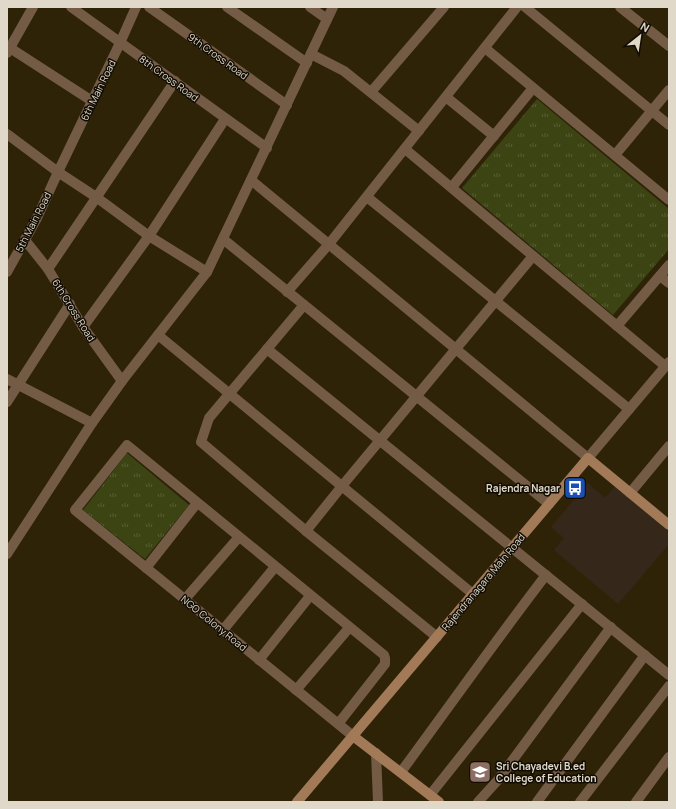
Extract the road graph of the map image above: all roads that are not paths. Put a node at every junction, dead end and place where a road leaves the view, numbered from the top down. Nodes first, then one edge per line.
1 (33, 7) edge
2 (71, 7) edge
3 (136, 7) edge
4 (149, 7) edge
5 (227, 7) edge
6 (310, 7) edge
7 (333, 7) edge
8 (444, 7) edge
9 (517, 7) edge
10 (525, 7) edge
11 (620, 7) edge
12 (632, 10) edge
13 (82, 11) edge
14 (327, 19) junction
15 (120, 43) junction
16 (669, 46) edge
17 (485, 48) junction
18 (8, 50) edge
19 (309, 59) junction
20 (175, 81) junction
21 (533, 88) junction
22 (669, 90) edge
23 (371, 92) junction
24 (446, 97) junction
25 (92, 101) junction
26 (287, 105) junction
27 (652, 111) junction
28 (225, 119) junction
29 (669, 125) edge
30 (419, 131) junction
31 (7, 134) edge
32 (494, 136) junction
33 (267, 148) junction
34 (405, 149) junction
35 (615, 155) junction
36 (58, 172) junction
37 (251, 180) junction
38 (452, 188) junction
39 (367, 196) junction
40 (96, 197) junction
41 (669, 200) edge
42 (149, 236) junction
43 (223, 239) junction
44 (25, 240) junction
45 (328, 244) junction
46 (533, 256) junction
47 (669, 265) edge
48 (48, 269) junction
49 (7, 272) edge
50 (207, 272) junction
51 (660, 276) junction
52 (669, 283) edge
53 (287, 292) junction
54 (495, 301) junction
55 (70, 304) junction
56 (304, 305) junction
57 (617, 326) junction
58 (83, 327) junction
59 (158, 335) junction
60 (267, 349) junction
61 (455, 349) junction
62 (667, 364) edge
63 (7, 379) edge
64 (122, 380) junction
65 (19, 385) junction
66 (230, 394) junction
67 (416, 396) junction
68 (7, 402) edge
69 (629, 409) junction
70 (92, 423) junction
71 (380, 440) junction
72 (669, 446) edge
73 (588, 458) junction
74 (342, 486) junction
75 (630, 493) junction
76 (197, 503) junction
77 (549, 504) junction
78 (669, 525) edge
79 (306, 531) junction
80 (239, 537) junction
81 (512, 548) junction
82 (7, 554) edge
83 (275, 567) junction
84 (146, 568) junction
85 (546, 575) junction
86 (473, 594) junction
87 (310, 596) junction
88 (185, 599) junction
89 (582, 604) junction
90 (611, 627) junction
91 (349, 628) junction
92 (222, 630) junction
93 (437, 637) junction
94 (645, 655) junction
95 (259, 660) junction
96 (669, 675) edge
97 (669, 686) edge
98 (296, 690) junction
99 (338, 724) junction
100 (353, 736) junction
101 (376, 753) junction
102 (669, 757) edge
103 (401, 772) junction
104 (430, 795) junction
105 (297, 802) edge
106 (378, 802) edge
107 (439, 802) edge
108 (478, 802) edge
109 (537, 802) edge
110 (580, 802) edge
111 (636, 802) edge

1 - 18 street
2 - 13 street, 8th Cross Road
3 - 15 street, 6th Main Road
4 - 26 street, 9th Cross Road
5 - 19 street
6 - 14 street
7 - 14 street
8 - 23 street
9 - 17 street
10 - 27 street
11 - 12 street
12 - 16 street
13 - 15 street, 8th Cross Road
14 - 19 street
15 - 20 street, 8th Cross Road
15 - 25 street, 6th Main Road
17 - 21 street
17 - 24 street
18 - 25 street
19 - 23 street
19 - 26 street
20 - 28 street, 8th Cross Road
20 - 40 street
21 - 32 street
21 - 35 street
22 - 27 street
23 - 30 street
24 - 30 street
24 - 32 street
25 - 36 street, 6th Main Road
26 - 33 street
27 - 29 street
27 - 35 street
28 - 33 street, 8th Cross Road
28 - 42 street
30 - 34 street
31 - 36 street
32 - 38 street
33 - 37 street
34 - 38 street
34 - 39 street
35 - 41 street
36 - 40 street
36 - 44 street, 5th Main Road
37 - 43 street
37 - 45 street
38 - 46 street
39 - 45 street
39 - 54 street
40 - 42 street
40 - 48 street
42 - 50 street
42 - 58 street
43 - 50 street
43 - 53 street
44 - 48 street, 6th Cross Road
44 - 49 street, 5th Main Road
45 - 53 street
45 - 61 street
46 - 54 street
46 - 57 street
47 - 51 street
48 - 55 street, 6th Cross Road
50 - 59 street
51 - 52 street
51 - 57 street
53 - 56 street
54 - 61 street
54 - 69 street
55 - 58 street, 6th Cross Road
55 - 65 street
56 - 60 street
56 - 67 street
57 - 62 street
58 - 64 street, 6th Cross Road
59 - 64 street
59 - 66 street
60 - 66 street
60 - 71 street
61 - 67 street
61 - 73 street
62 - 69 street, Rajendranagara Main Road
63 - 65 street
64 - 70 street
65 - 68 street
65 - 70 street
66 - 74 street
66 - 79 street
67 - 71 street
67 - 77 street
69 - 73 street, Rajendranagara Main Road
70 - 82 street
71 - 74 street
71 - 81 street
72 - 75 street
73 - 75 street
73 - 77 street, Rajendranagara Main Road
74 - 79 street
74 - 86 street
75 - 78 street
76 - 80 street
76 - 84 street
76 - 84 street, NGO Colony Road
77 - 81 street, Rajendranagara Main Road
79 - 93 street
80 - 83 street
80 - 88 street
81 - 85 street
81 - 86 street, Rajendranagara Main Road
83 - 87 street
83 - 92 street
84 - 88 street, NGO Colony Road
85 - 89 street
85 - 103 street
86 - 93 street, Rajendranagara Main Road
87 - 91 street
87 - 95 street
88 - 92 street, NGO Colony Road
89 - 90 street
89 - 104 street
90 - 94 street
90 - 108 street
91 - 98 street
91 - 99 street
92 - 95 street, NGO Colony Road
93 - 100 street, Rajendranagara Main Road
94 - 96 street
94 - 109 street
95 - 98 street, NGO Colony Road
97 - 110 street
98 - 99 street, NGO Colony Road
99 - 100 street, NGO Colony Road
100 - 101 street
100 - 105 street, Rajendranagara Main Road
101 - 103 street
101 - 106 street
102 - 111 street
103 - 104 street
104 - 107 street

